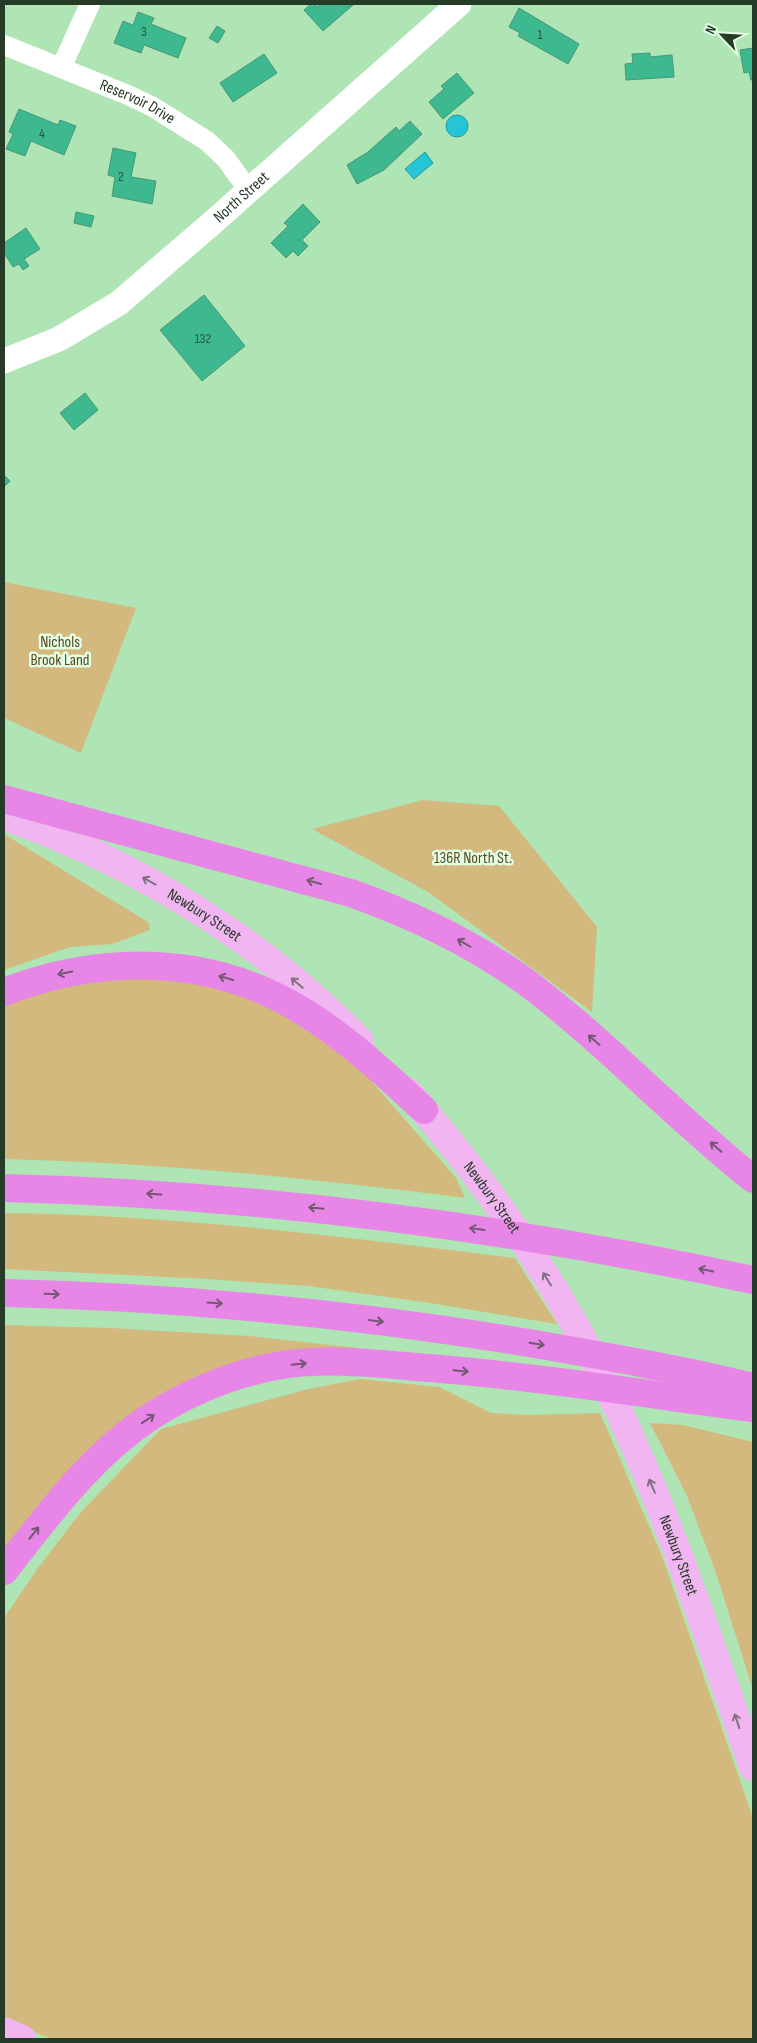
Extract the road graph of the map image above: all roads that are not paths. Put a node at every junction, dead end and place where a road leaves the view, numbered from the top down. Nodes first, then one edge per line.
1 (90, 4) edge
2 (459, 4) edge
3 (4, 45) edge
4 (61, 68) junction
5 (249, 190) junction
6 (4, 361) edge
7 (4, 799) edge
8 (4, 816) edge
9 (4, 992) edge
10 (424, 1110) junction
11 (753, 1178) edge
12 (4, 1188) edge
13 (753, 1280) edge
14 (4, 1293) edge
15 (753, 1387) edge
16 (753, 1408) edge
17 (4, 1571) edge
18 (753, 1767) edge
19 (4, 2031) edge
20 (22, 2039) edge

1 - 4 street
2 - 5 street, North Street
3 - 4 street, Reservoir Drive
4 - 5 street, Reservoir Drive
5 - 6 street, North Street
11 -> 7 highway
10 -> 8 main road, Newbury Street
10 -> 9 highway
18 -> 10 main road, Newbury Street
13 -> 12 highway
14 -> 15 highway
17 -> 16 highway
19 - 20 main road

